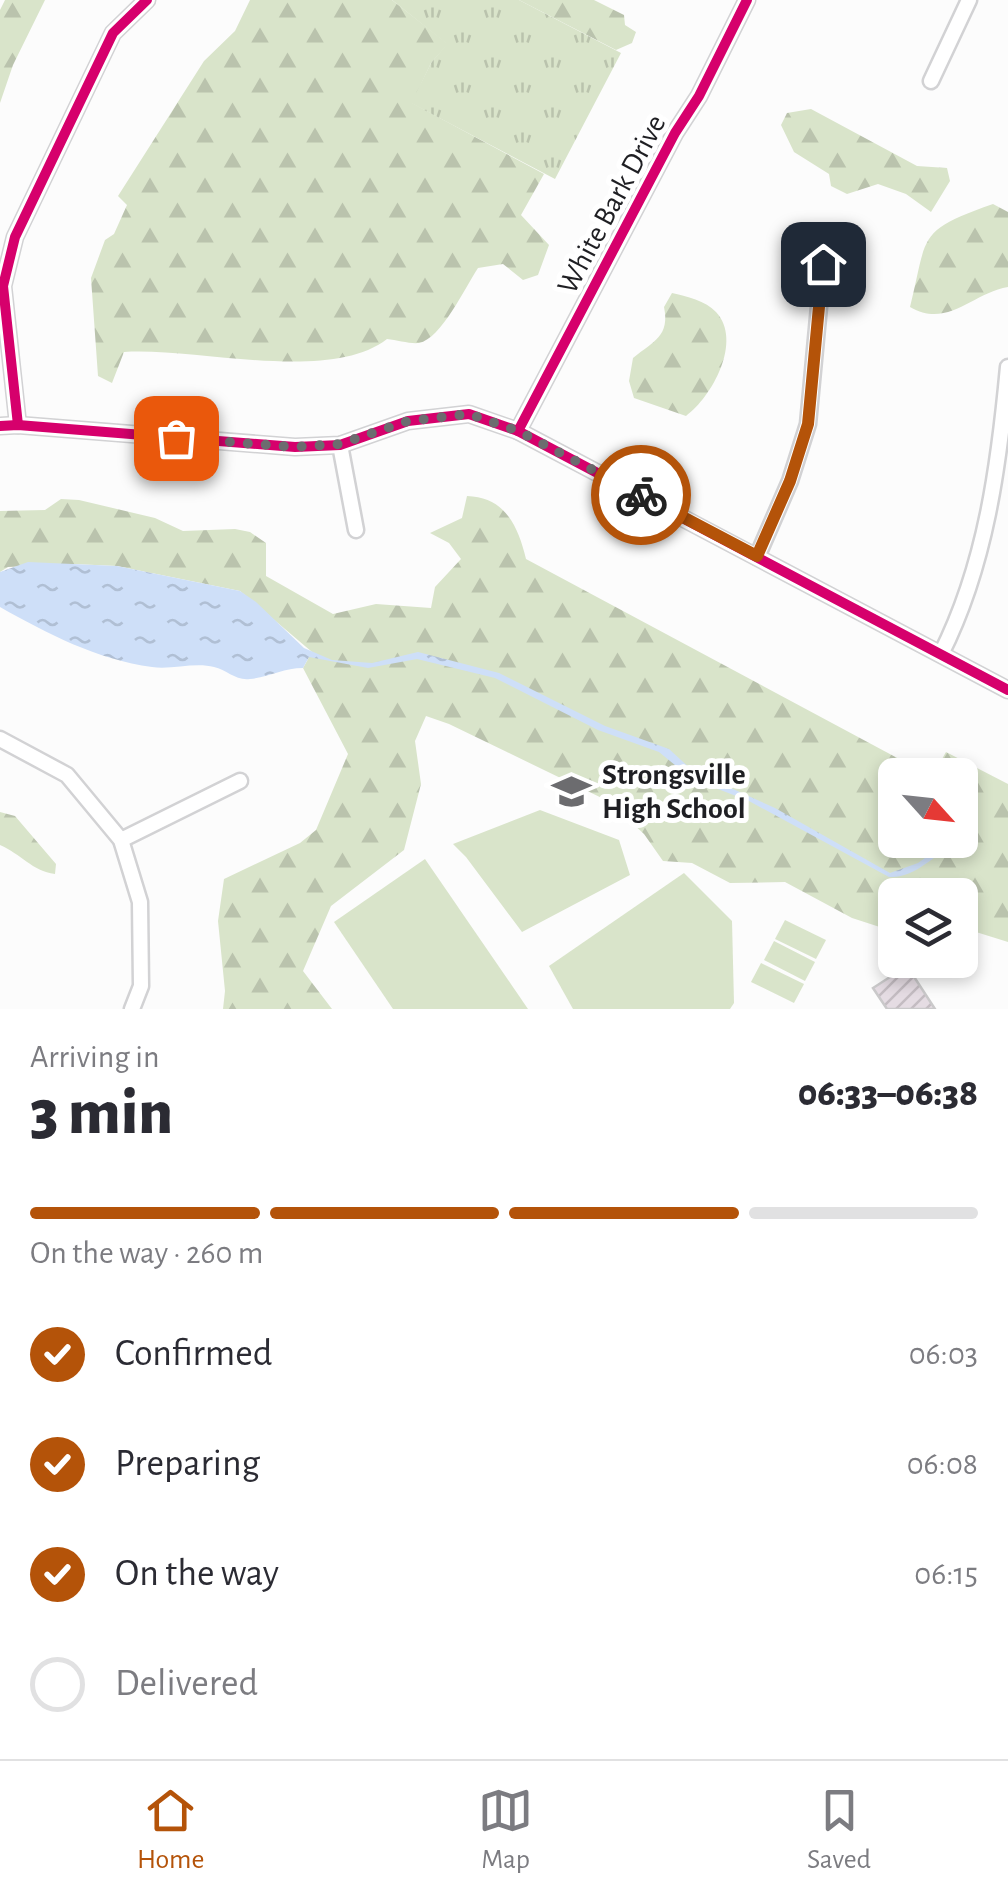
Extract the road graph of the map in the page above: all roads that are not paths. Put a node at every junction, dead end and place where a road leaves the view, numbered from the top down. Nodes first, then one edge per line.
1 (147, 0) edge
2 (747, 0) edge
3 (969, 0) edge
4 (930, 81) dead end
5 (823, 264) dead end
6 (1008, 366) edge
7 (18, 425) junction
8 (0, 426) edge
9 (518, 431) junction
10 (340, 444) junction
11 (356, 530) dead end
12 (757, 556) junction
13 (941, 654) junction
14 (1008, 690) edge
15 (0, 739) edge
16 (240, 780) dead end
17 (121, 840) junction
18 (132, 1009) edge

1 - 7 street
2 - 9 street, White Bark Drive
3 - 4 street
5 - 12 street
6 - 13 street
7 - 8 street
7 - 10 street
9 - 10 street
9 - 12 street
10 - 11 street
12 - 13 street
13 - 14 street
15 - 17 street
16 - 17 street
17 - 18 street

